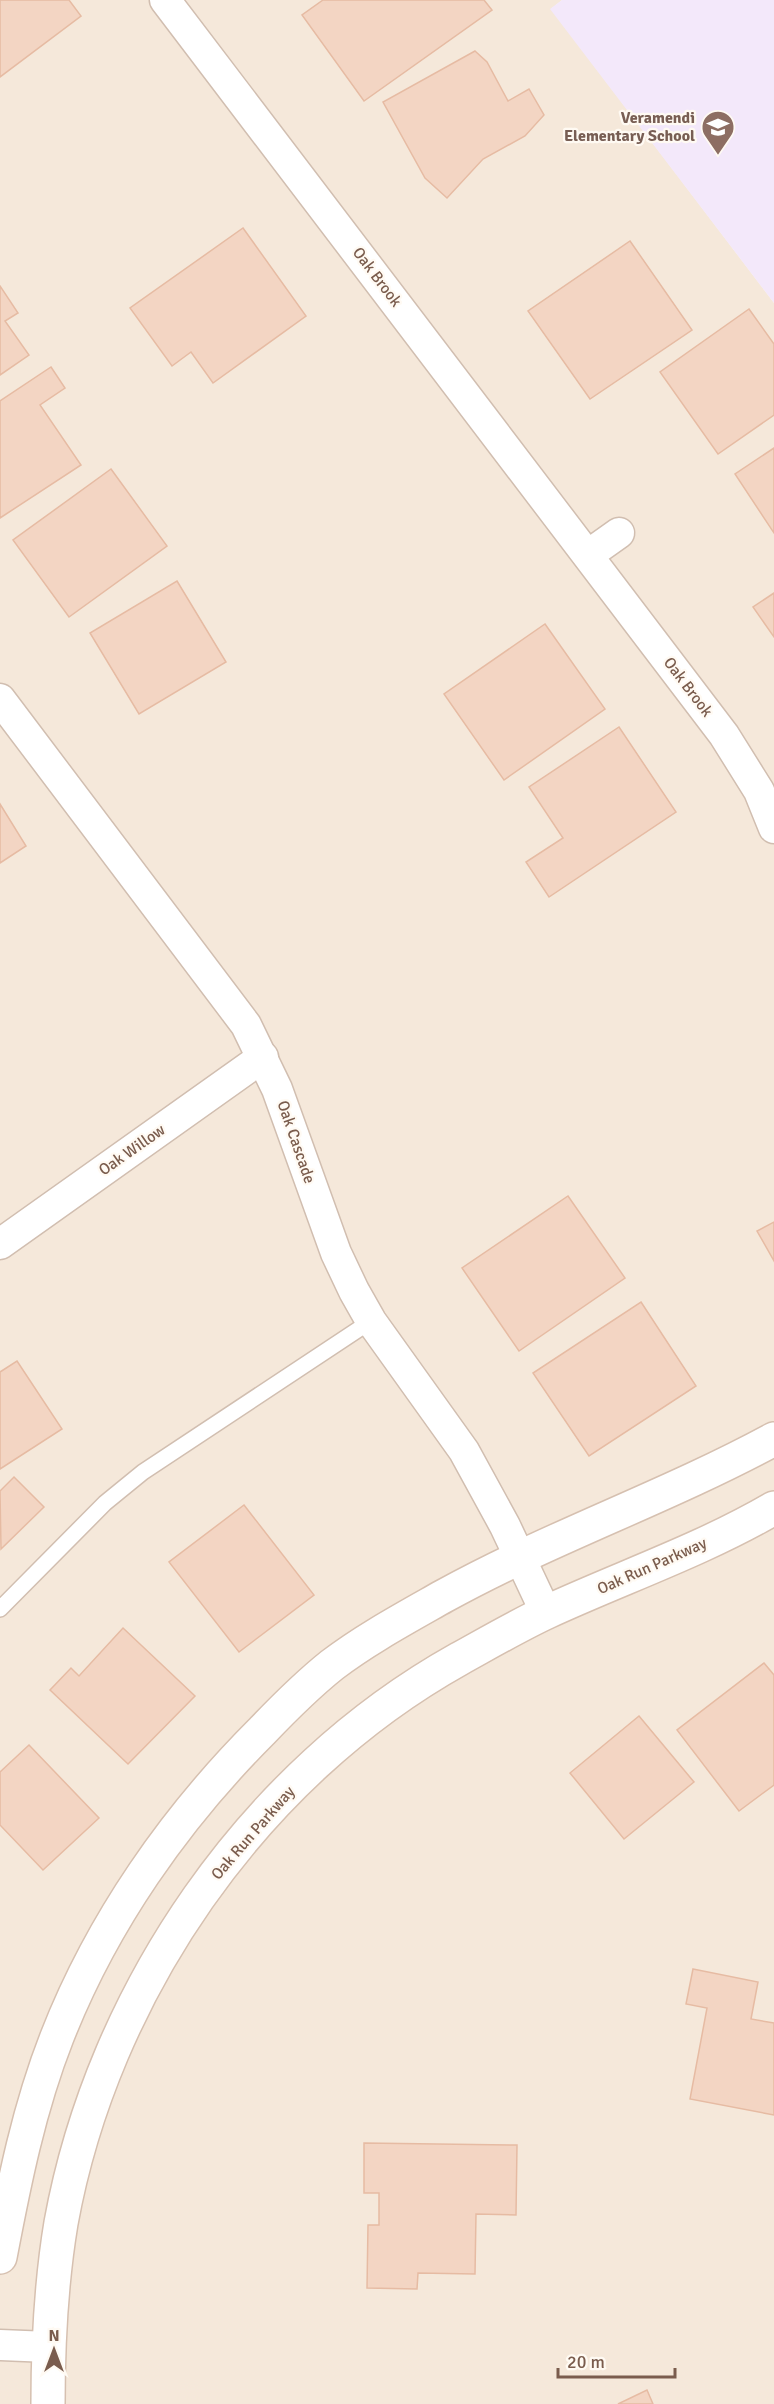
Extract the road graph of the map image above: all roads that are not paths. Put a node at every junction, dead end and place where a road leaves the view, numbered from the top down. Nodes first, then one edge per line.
1 (165, 0) edge
2 (619, 533) dead end
3 (588, 555) junction
4 (0, 699) edge
5 (774, 828) edge
6 (263, 1057) junction
7 (0, 1244) edge
8 (371, 1321) junction
9 (774, 1438) edge
10 (774, 1508) edge
11 (520, 1558) junction
12 (0, 1610) edge
13 (546, 1613) junction
14 (0, 2257) edge
15 (0, 2345) edge
16 (50, 2347) junction
17 (48, 2404) edge

1 - 3 street, Oak Brook
2 - 3 street
3 - 5 street, Oak Brook
4 - 6 street, Oak Cascade
6 - 7 street, Oak Willow
6 - 8 street, Oak Cascade
8 - 11 street, Oak Cascade
8 - 12 lane
9 - 11 street
10 - 13 street, Oak Run Parkway
11 - 13 street, Oak Cascade
11 - 14 street
13 - 16 street, Oak Run Parkway
15 - 16 street
16 - 17 street, Oak Run Parkway

